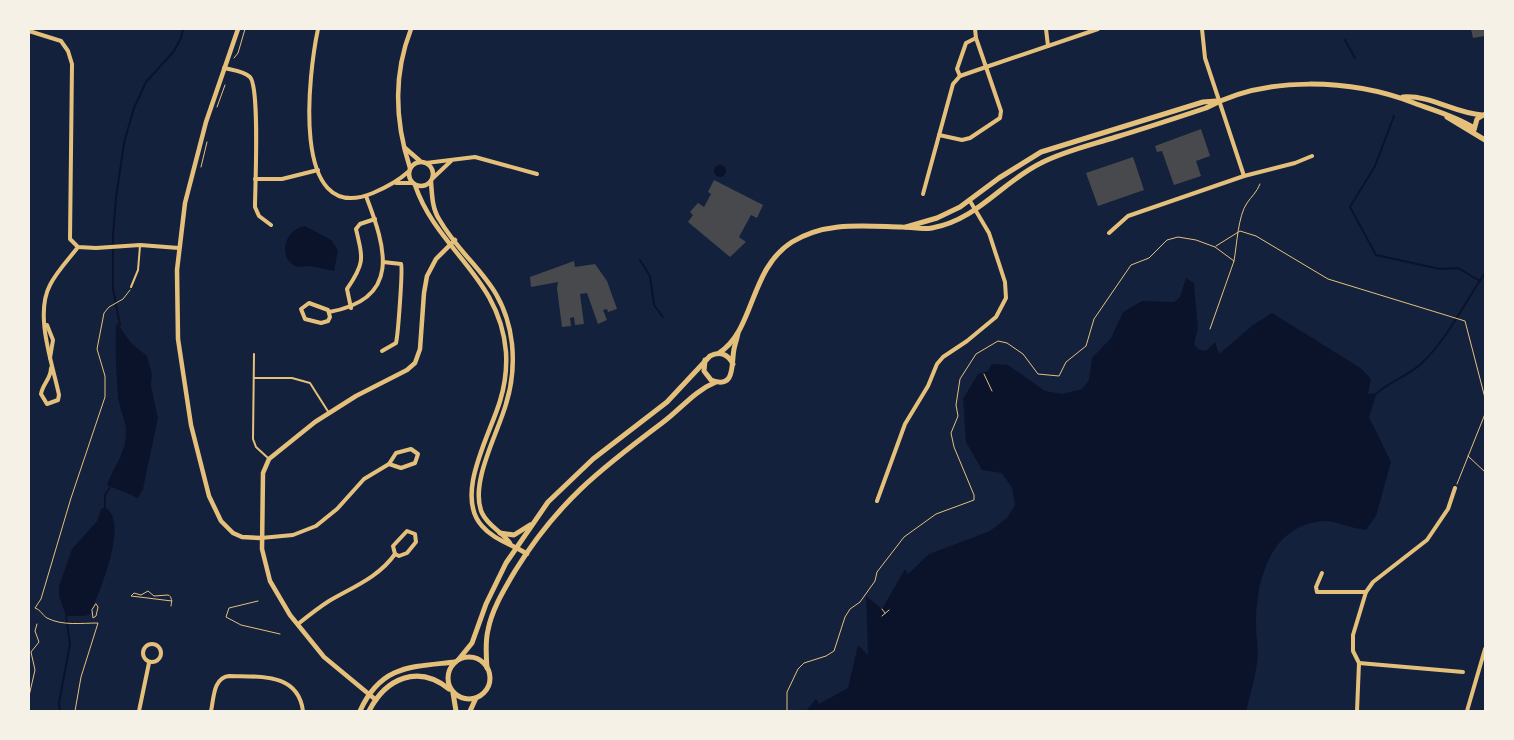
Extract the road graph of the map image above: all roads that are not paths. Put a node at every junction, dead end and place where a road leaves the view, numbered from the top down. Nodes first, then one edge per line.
1 (238, 29) edge
2 (318, 29) edge
3 (410, 29) edge
4 (976, 29) edge
5 (1046, 29) edge
6 (1098, 29) edge
7 (1202, 29) edge
8 (29, 31) edge
9 (976, 38) junction
10 (1048, 46) junction
11 (986, 67) junction
12 (227, 69) junction
13 (960, 76) junction
14 (1401, 97) junction
15 (1219, 101) junction
16 (1436, 110) junction
17 (1484, 113) edge
18 (1474, 128) junction
19 (938, 135) junction
20 (1476, 135) junction
21 (1485, 140) edge
22 (404, 147) junction
23 (1312, 156) dead end
24 (451, 161) junction
25 (423, 162) junction
26 (318, 170) junction
27 (409, 170) junction
28 (537, 174) dead end
29 (1244, 176) junction
30 (255, 179) junction
31 (432, 180) junction
32 (396, 183) junction
33 (413, 184) junction
34 (923, 194) dead end
35 (366, 196) junction
36 (970, 201) junction
37 (976, 210) junction
38 (375, 219) junction
39 (271, 225) dead end
40 (906, 227) junction
41 (1109, 233) dead end
42 (455, 240) junction
43 (140, 245) junction
44 (450, 245) junction
45 (78, 247) junction
46 (179, 248) junction
47 (383, 262) junction
48 (131, 287) road end
49 (351, 308) junction
50 (329, 312) junction
51 (45, 322) junction
52 (739, 330) junction
53 (382, 351) dead end
54 (719, 353) junction
55 (254, 354) dead end
56 (50, 360) junction
57 (706, 360) junction
58 (733, 364) junction
59 (52, 368) junction
60 (254, 378) junction
61 (716, 382) junction
62 (329, 413) junction
63 (269, 459) junction
64 (389, 464) junction
65 (1456, 488) road end
66 (877, 501) dead end
67 (532, 523) junction
68 (500, 533) junction
69 (261, 538) junction
70 (510, 544) junction
71 (516, 547) junction
72 (395, 554) junction
73 (526, 554) junction
74 (1322, 573) dead end
75 (1366, 592) junction
76 (298, 624) junction
77 (1485, 649) edge
78 (457, 660) junction
79 (149, 663) junction
80 (1359, 664) junction
81 (487, 668) junction
82 (1463, 672) dead end
83 (452, 692) junction
84 (369, 695) junction
85 (476, 698) junction
86 (376, 700) junction
87 (139, 711) edge
88 (211, 711) edge
89 (303, 711) edge
90 (360, 711) edge
91 (369, 711) edge
92 (456, 711) edge
93 (470, 711) edge
94 (1357, 711) edge
95 (1467, 711) edge

1 - 12 street
2 - 26 street
3 - 22 street
4 - 9 street
5 - 10 street
6 - 10 street
7 - 15 street
8 - 45 street
9 - 11 street
9 - 13 street
10 - 11 street
11 - 13 street
11 - 19 street
12 - 30 street
12 - 46 street
13 - 19 street
14 - 15 main road
14 - 16 main road
14 - 17 main road
15 - 29 street
15 - 36 main road
15 - 37 main road
16 - 18 main road
16 - 20 main road
17 - 18 main road
18 - 20 main road
19 - 34 street
20 - 21 main road
22 - 25 street
22 - 27 street
23 - 29 street
24 - 25 street
24 - 28 street
24 - 31 street
25 - 27 street
25 - 31 street
26 - 30 street
26 - 35 street
27 - 32 street
27 - 33 street
29 - 41 street
30 - 39 street
31 - 33 street
31 - 42 street
32 - 33 street
32 - 35 street
33 - 44 street
35 - 38 street
36 - 37 street
36 - 40 main road
37 - 40 main road
37 - 66 street
38 - 47 street
38 - 49 street
40 - 52 main road
42 - 44 street
42 - 68 street
43 - 45 street
43 - 46 street
43 - 48 lane
44 - 62 street
44 - 70 street
45 - 51 street
46 - 69 street
47 - 49 street
47 - 53 street
49 - 50 street
50 - 50 street
51 - 56 street
51 - 56 street
52 - 54 main road
52 - 58 main road
54 - 57 main road
54 - 58 main road
55 - 60 lane
56 - 59 street
57 - 61 main road
57 - 67 main road
58 - 61 main road
59 - 59 street
60 - 62 lane
60 - 63 lane
61 - 73 main road
62 - 63 street
63 - 69 street
64 - 64 street
64 - 69 street
65 - 75 street
67 - 68 main road
67 - 71 main road
68 - 70 street
69 - 76 street
70 - 71 street
71 - 73 street
71 - 78 main road
72 - 72 street
72 - 76 street
73 - 81 main road
74 - 75 street
75 - 80 street
76 - 84 street
77 - 95 street
78 - 81 main road
78 - 83 main road
78 - 84 main road
79 - 79 street
79 - 87 street
80 - 82 street
80 - 94 street
81 - 85 main road
83 - 85 main road
83 - 86 main road
83 - 92 main road
84 - 86 street
84 - 90 main road
85 - 93 main road
86 - 91 main road
88 - 89 street

